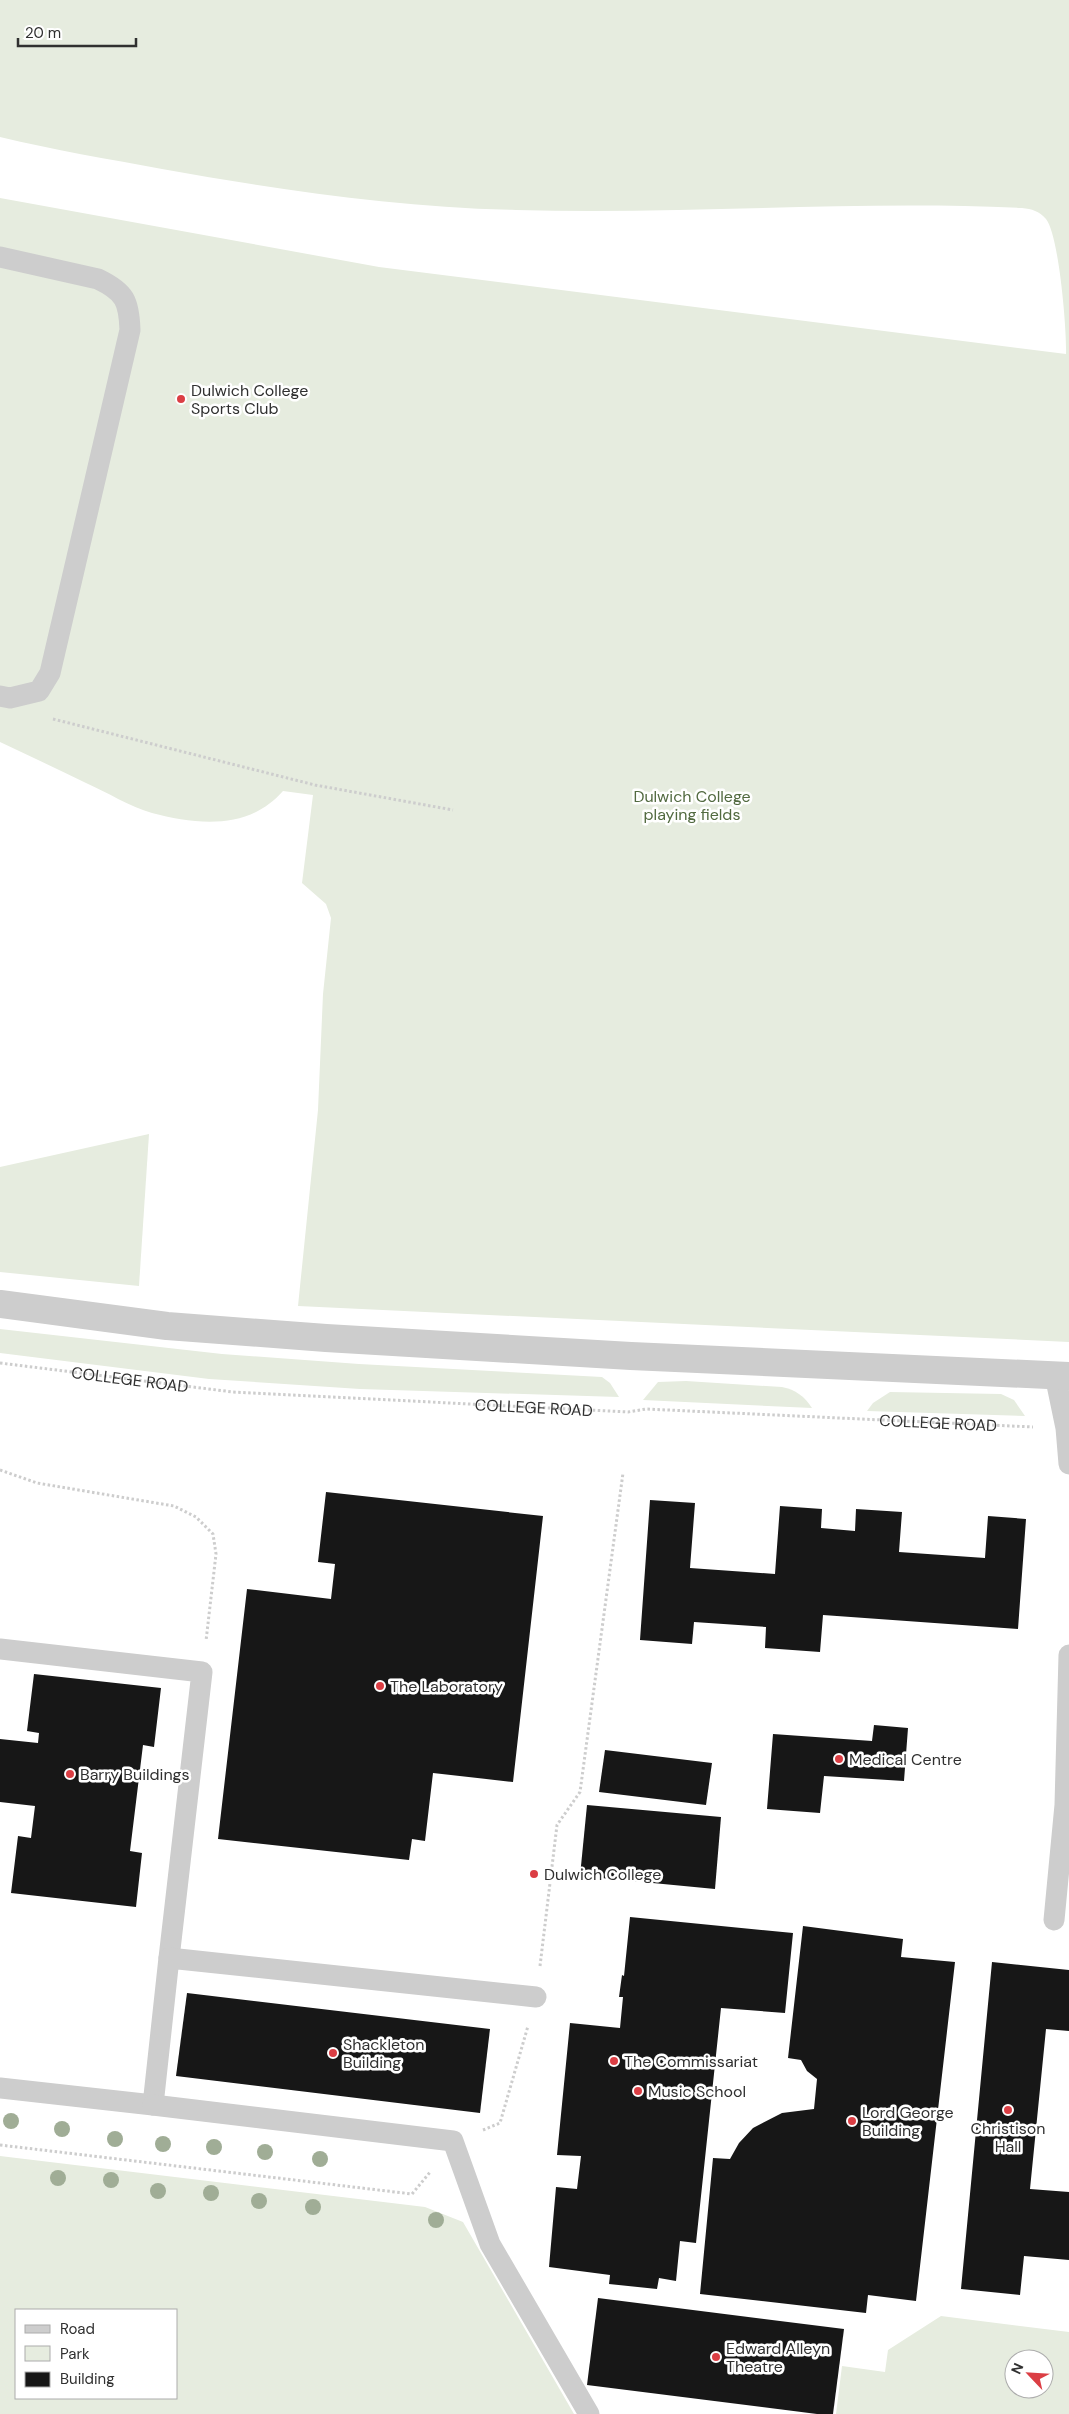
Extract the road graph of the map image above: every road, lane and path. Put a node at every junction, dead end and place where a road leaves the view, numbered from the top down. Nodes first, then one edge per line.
1 (0, 257) edge
2 (5, 697) edge
3 (453, 810) dead end
4 (0, 1304) edge
5 (0, 1363) edge
6 (1062, 1375) edge
7 (1066, 1428) junction
8 (1069, 1464) edge
9 (0, 1470) edge
10 (0, 1649) edge
11 (1069, 1655) edge
12 (202, 1672) junction
13 (1054, 1920) dead end
14 (169, 1958) junction
15 (536, 1997) dead end
16 (0, 2088) edge
17 (153, 2106) junction
18 (589, 2414) edge

1 - 2 lane
2 - 3 path
4 - 6 street
5 - 7 path, COLLEGE ROAD
6 - 7 lane
7 - 8 lane
9 - 12 path
10 - 12 lane
11 - 13 lane
12 - 14 lane
14 - 15 lane
14 - 17 lane
16 - 17 lane
17 - 18 lane

